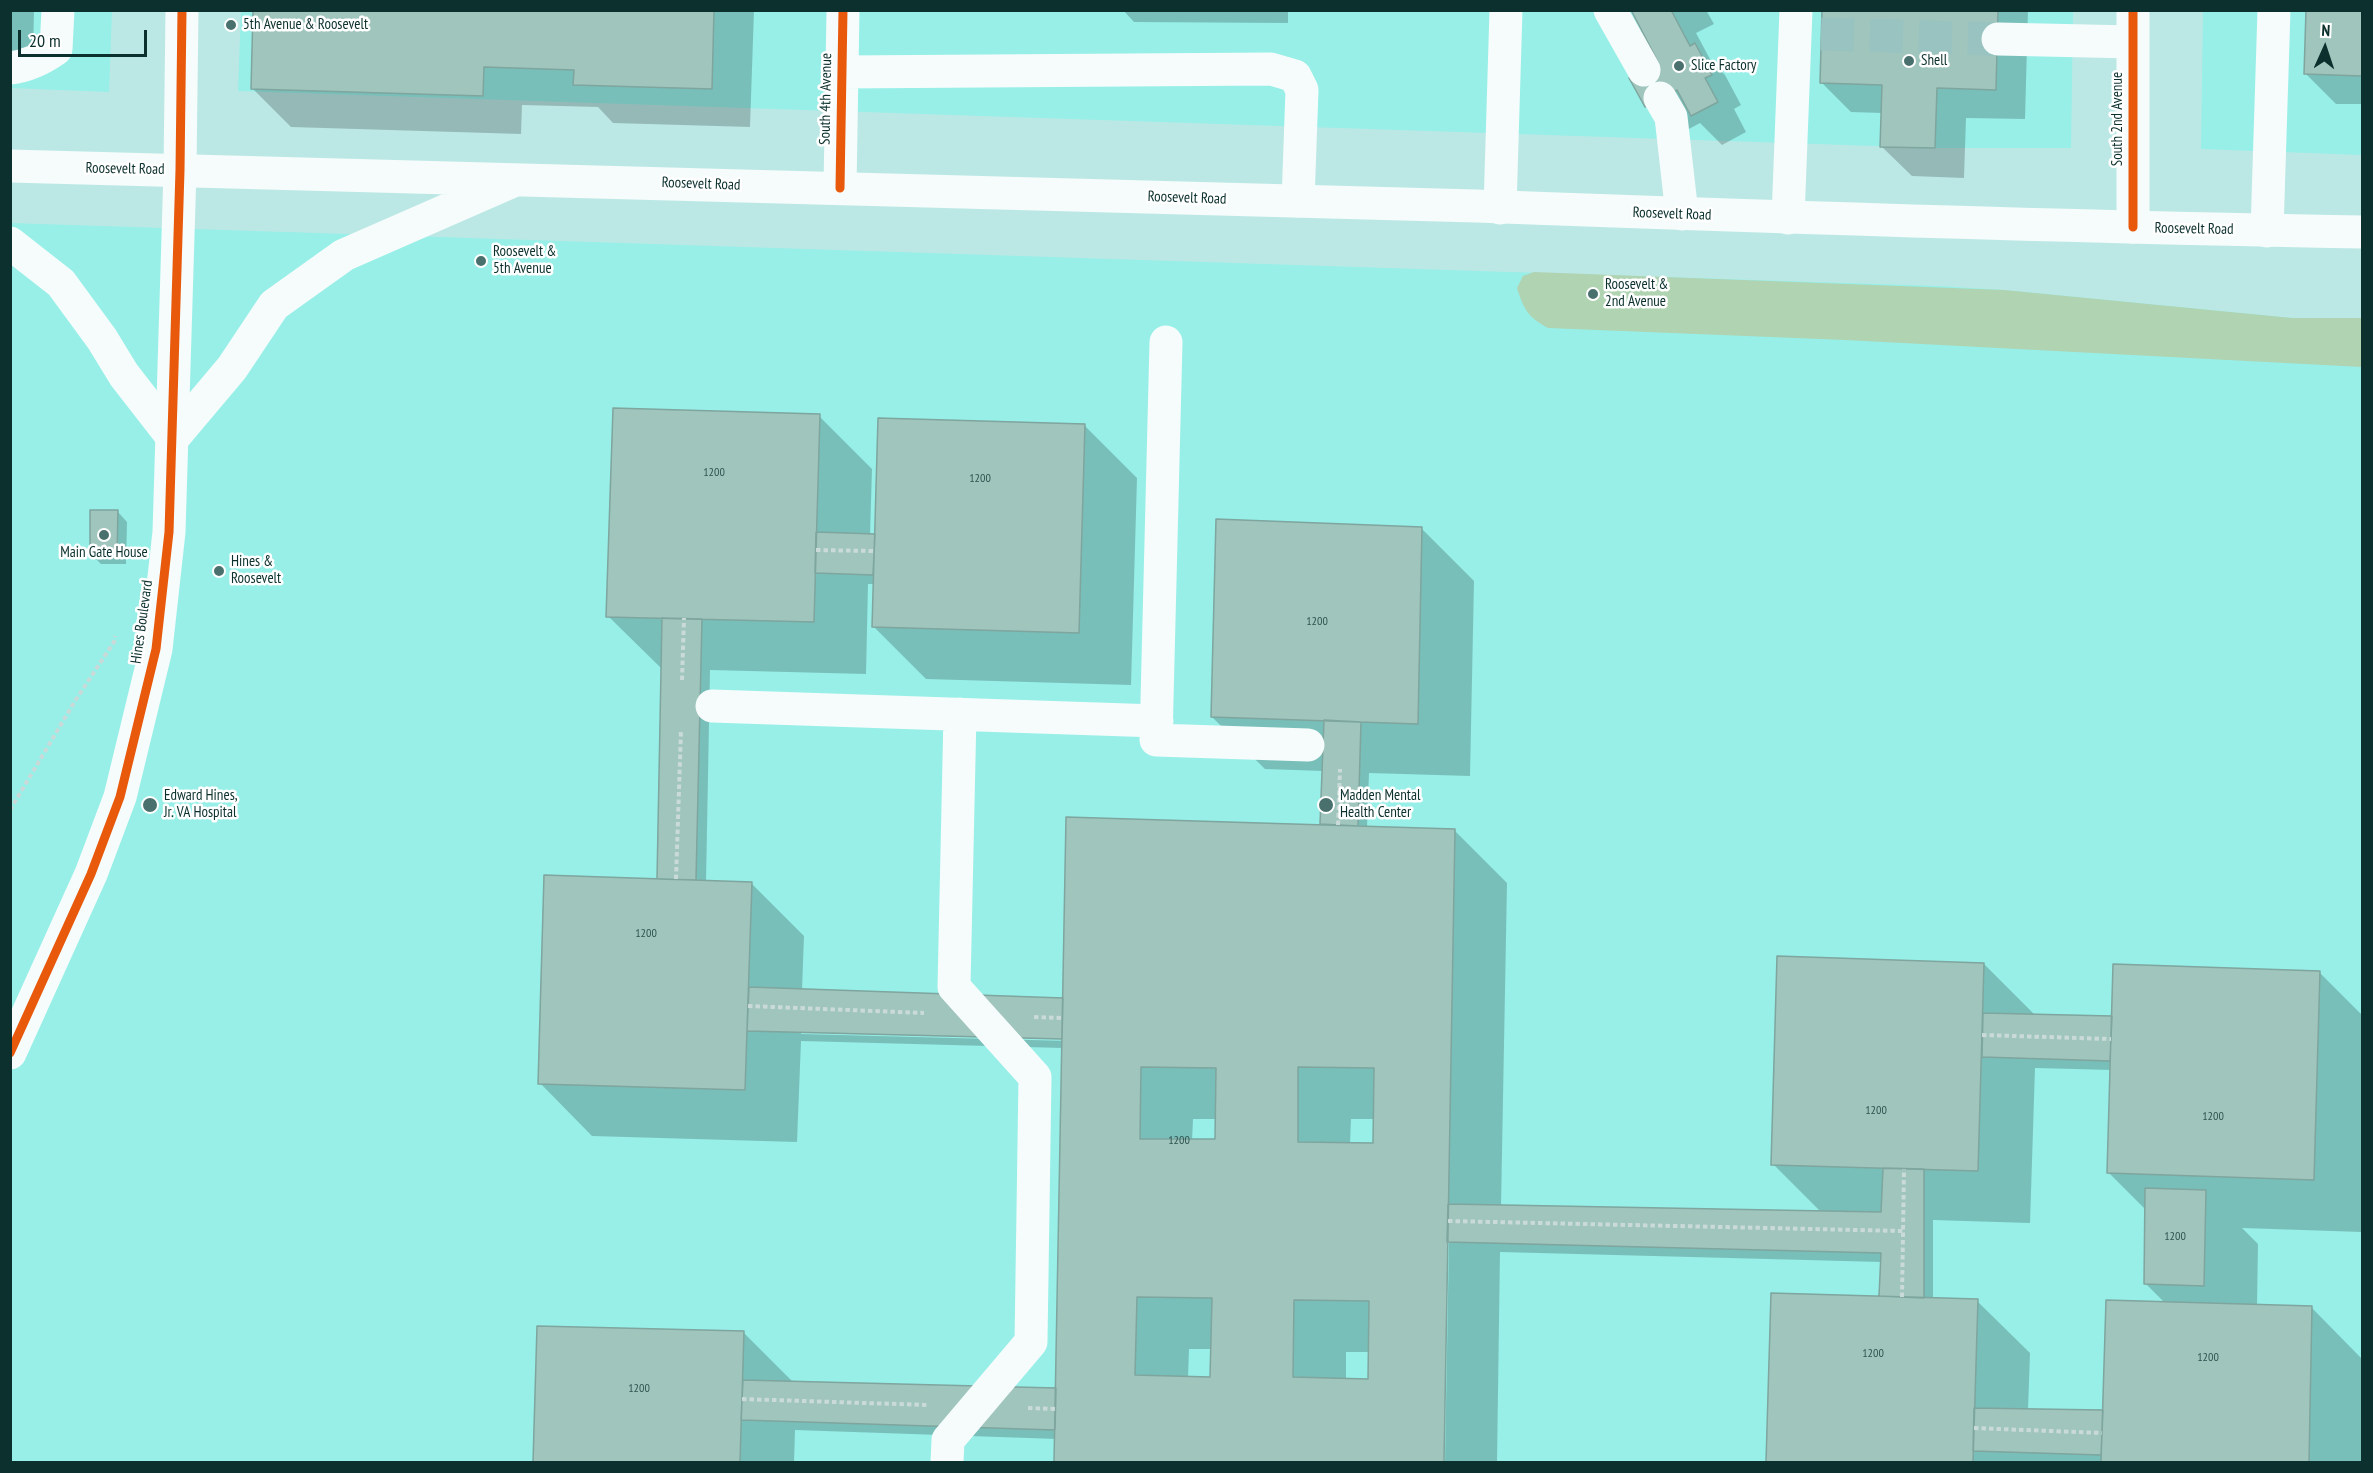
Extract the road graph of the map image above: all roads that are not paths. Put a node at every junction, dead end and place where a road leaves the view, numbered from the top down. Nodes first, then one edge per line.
1 (58, 10) edge
2 (182, 10) edge
3 (843, 10) edge
4 (1506, 10) edge
5 (1610, 10) edge
6 (2274, 10) edge
7 (1804, 26) edge
8 (2133, 26) edge
9 (1998, 39) tunnel mouth
10 (10, 68) edge
11 (1644, 70) dead end
12 (842, 72) junction
13 (1660, 98) dead end
14 (10, 166) edge
15 (180, 170) junction
16 (519, 178) junction
17 (840, 188) junction
18 (1298, 201) junction
19 (1500, 207) junction
20 (1682, 214) junction
21 (1788, 218) junction
22 (2133, 227) junction
23 (2267, 231) junction
24 (2362, 232) edge
25 (10, 243) edge
26 (1166, 342) dead end
27 (173, 438) junction
28 (712, 706) dead end
29 (960, 714) junction
30 (1157, 721) junction
31 (1308, 745) dead end
32 (10, 1053) edge
33 (947, 1462) edge

1 - 10 main road
2 - 15 main road, Hines Boulevard
3 - 12 main road, South 4th Avenue
4 - 19 main road
5 - 11 main road
6 - 23 main road
7 - 21 main road
8 - 9 main road
8 - 22 main road, South 2nd Avenue
12 - 17 main road, South 4th Avenue
12 - 18 main road
13 - 20 main road
14 - 15 main road, Roosevelt Road
15 - 16 main road, Roosevelt Road
15 - 27 main road, Hines Boulevard
16 - 17 main road, Roosevelt Road
16 - 27 main road
17 - 18 main road, Roosevelt Road
18 - 19 main road, Roosevelt Road
19 - 20 main road, Roosevelt Road
20 - 21 main road, Roosevelt Road
21 - 22 main road, Roosevelt Road
22 - 23 main road, Roosevelt Road
23 - 24 main road, Roosevelt Road
25 - 27 main road
26 - 30 main road
27 - 32 main road, Hines Boulevard
28 - 29 main road
29 - 30 main road
29 - 33 main road
30 - 31 main road

